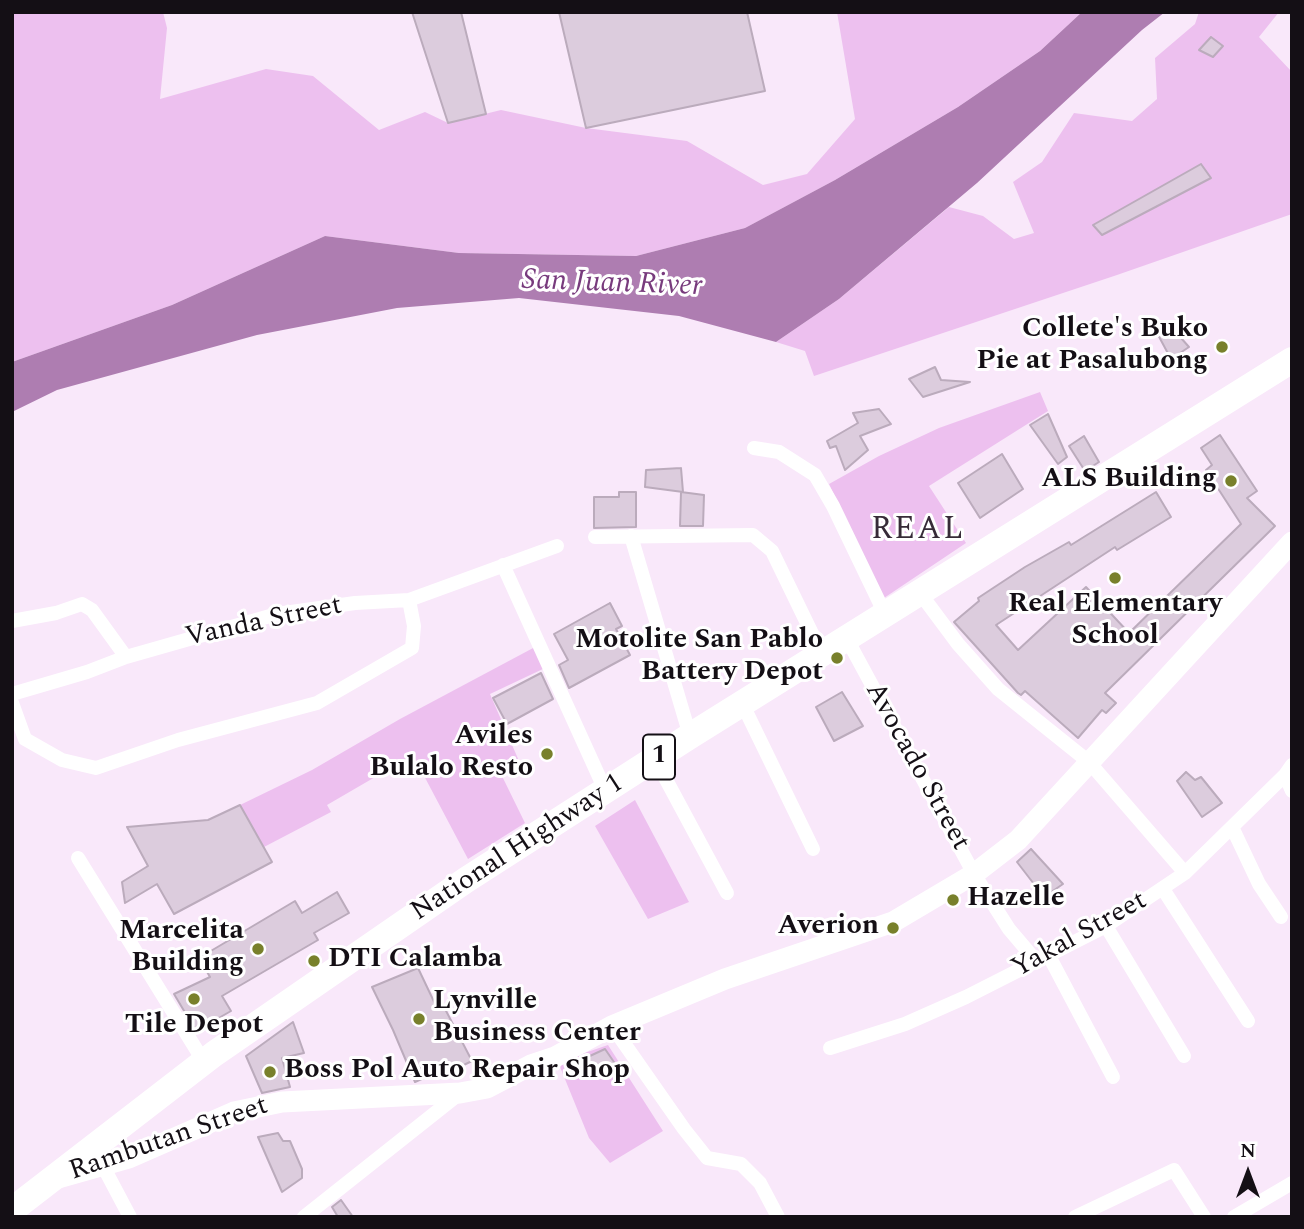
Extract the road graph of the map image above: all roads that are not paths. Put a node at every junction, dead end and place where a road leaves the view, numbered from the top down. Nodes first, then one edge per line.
1 (1292, 360) edge
2 (754, 448) dead end
3 (631, 536) junction
4 (595, 537) dead end
5 (1292, 542) edge
6 (557, 546) dead end
7 (503, 565) junction
8 (920, 593) junction
9 (410, 600) junction
10 (885, 614) junction
11 (12, 621) edge
12 (847, 639) junction
13 (822, 654) junction
14 (126, 657) junction
15 (12, 694) edge
16 (12, 704) edge
17 (743, 705) junction
18 (690, 736) junction
19 (655, 759) junction
20 (1089, 762) junction
21 (1288, 770) edge
22 (1292, 791) edge
23 (606, 792) junction
24 (1232, 827) junction
25 (813, 849) dead end
26 (78, 858) dead end
27 (1185, 873) junction
28 (974, 874) junction
29 (1163, 889) junction
30 (727, 893) dead end
31 (1281, 917) dead end
32 (1106, 926) junction
33 (1043, 959) junction
34 (1248, 1021) dead end
35 (612, 1026) junction
36 (830, 1048) dead end
37 (1184, 1056) dead end
38 (204, 1062) junction
39 (1113, 1077) dead end
40 (460, 1093) junction
41 (103, 1166) junction
42 (47, 1182) junction
43 (1292, 1183) edge
44 (12, 1210) edge
45 (1083, 1215) edge
46 (130, 1217) edge
47 (304, 1217) edge
48 (778, 1217) edge
49 (1204, 1217) edge
50 (1234, 1217) edge

1 - 8 highway, National Highway 1 / 1
2 - 10 street
3 - 4 street
3 - 13 street
3 - 18 street
5 - 20 street, Rambutan Street
6 - 7 street, Vanda Street
7 - 9 street, Vanda Street
7 - 23 street
8 - 10 highway, National Highway 1 / 1
8 - 20 street
9 - 14 street, Vanda Street
9 - 16 street
10 - 12 highway, National Highway 1 / 1
11 - 14 street
12 - 13 highway, National Highway 1 / 1
12 - 28 street, Avocado Street
13 - 17 highway, National Highway 1 / 1
14 - 15 street, Vanda Street
17 - 18 highway, National Highway 1 / 1
17 - 25 street
18 - 19 highway, National Highway 1 / 1
19 - 23 highway, National Highway 1 / 1
19 - 30 street
20 - 27 street
20 - 28 street, Rambutan Street
21 - 22 street
21 - 24 street, Yakal Street
23 - 38 highway, National Highway 1 / 1
24 - 27 street, Yakal Street
24 - 31 street
26 - 38 street
27 - 29 street, Yakal Street
28 - 33 street, Avocado Street
28 - 35 street, Rambutan Street
29 - 32 street, Yakal Street
29 - 34 street
32 - 33 street, Yakal Street
32 - 37 street
33 - 36 street, Yakal Street
33 - 39 street, Avocado Street
35 - 40 street, Rambutan Street
35 - 48 street
38 - 42 highway, National Highway 1 / 1
40 - 41 street, Rambutan Street
40 - 47 street
41 - 42 street, Rambutan Street
41 - 46 street
42 - 44 highway, National Highway 1 / 1
43 - 50 street
45 - 49 street

